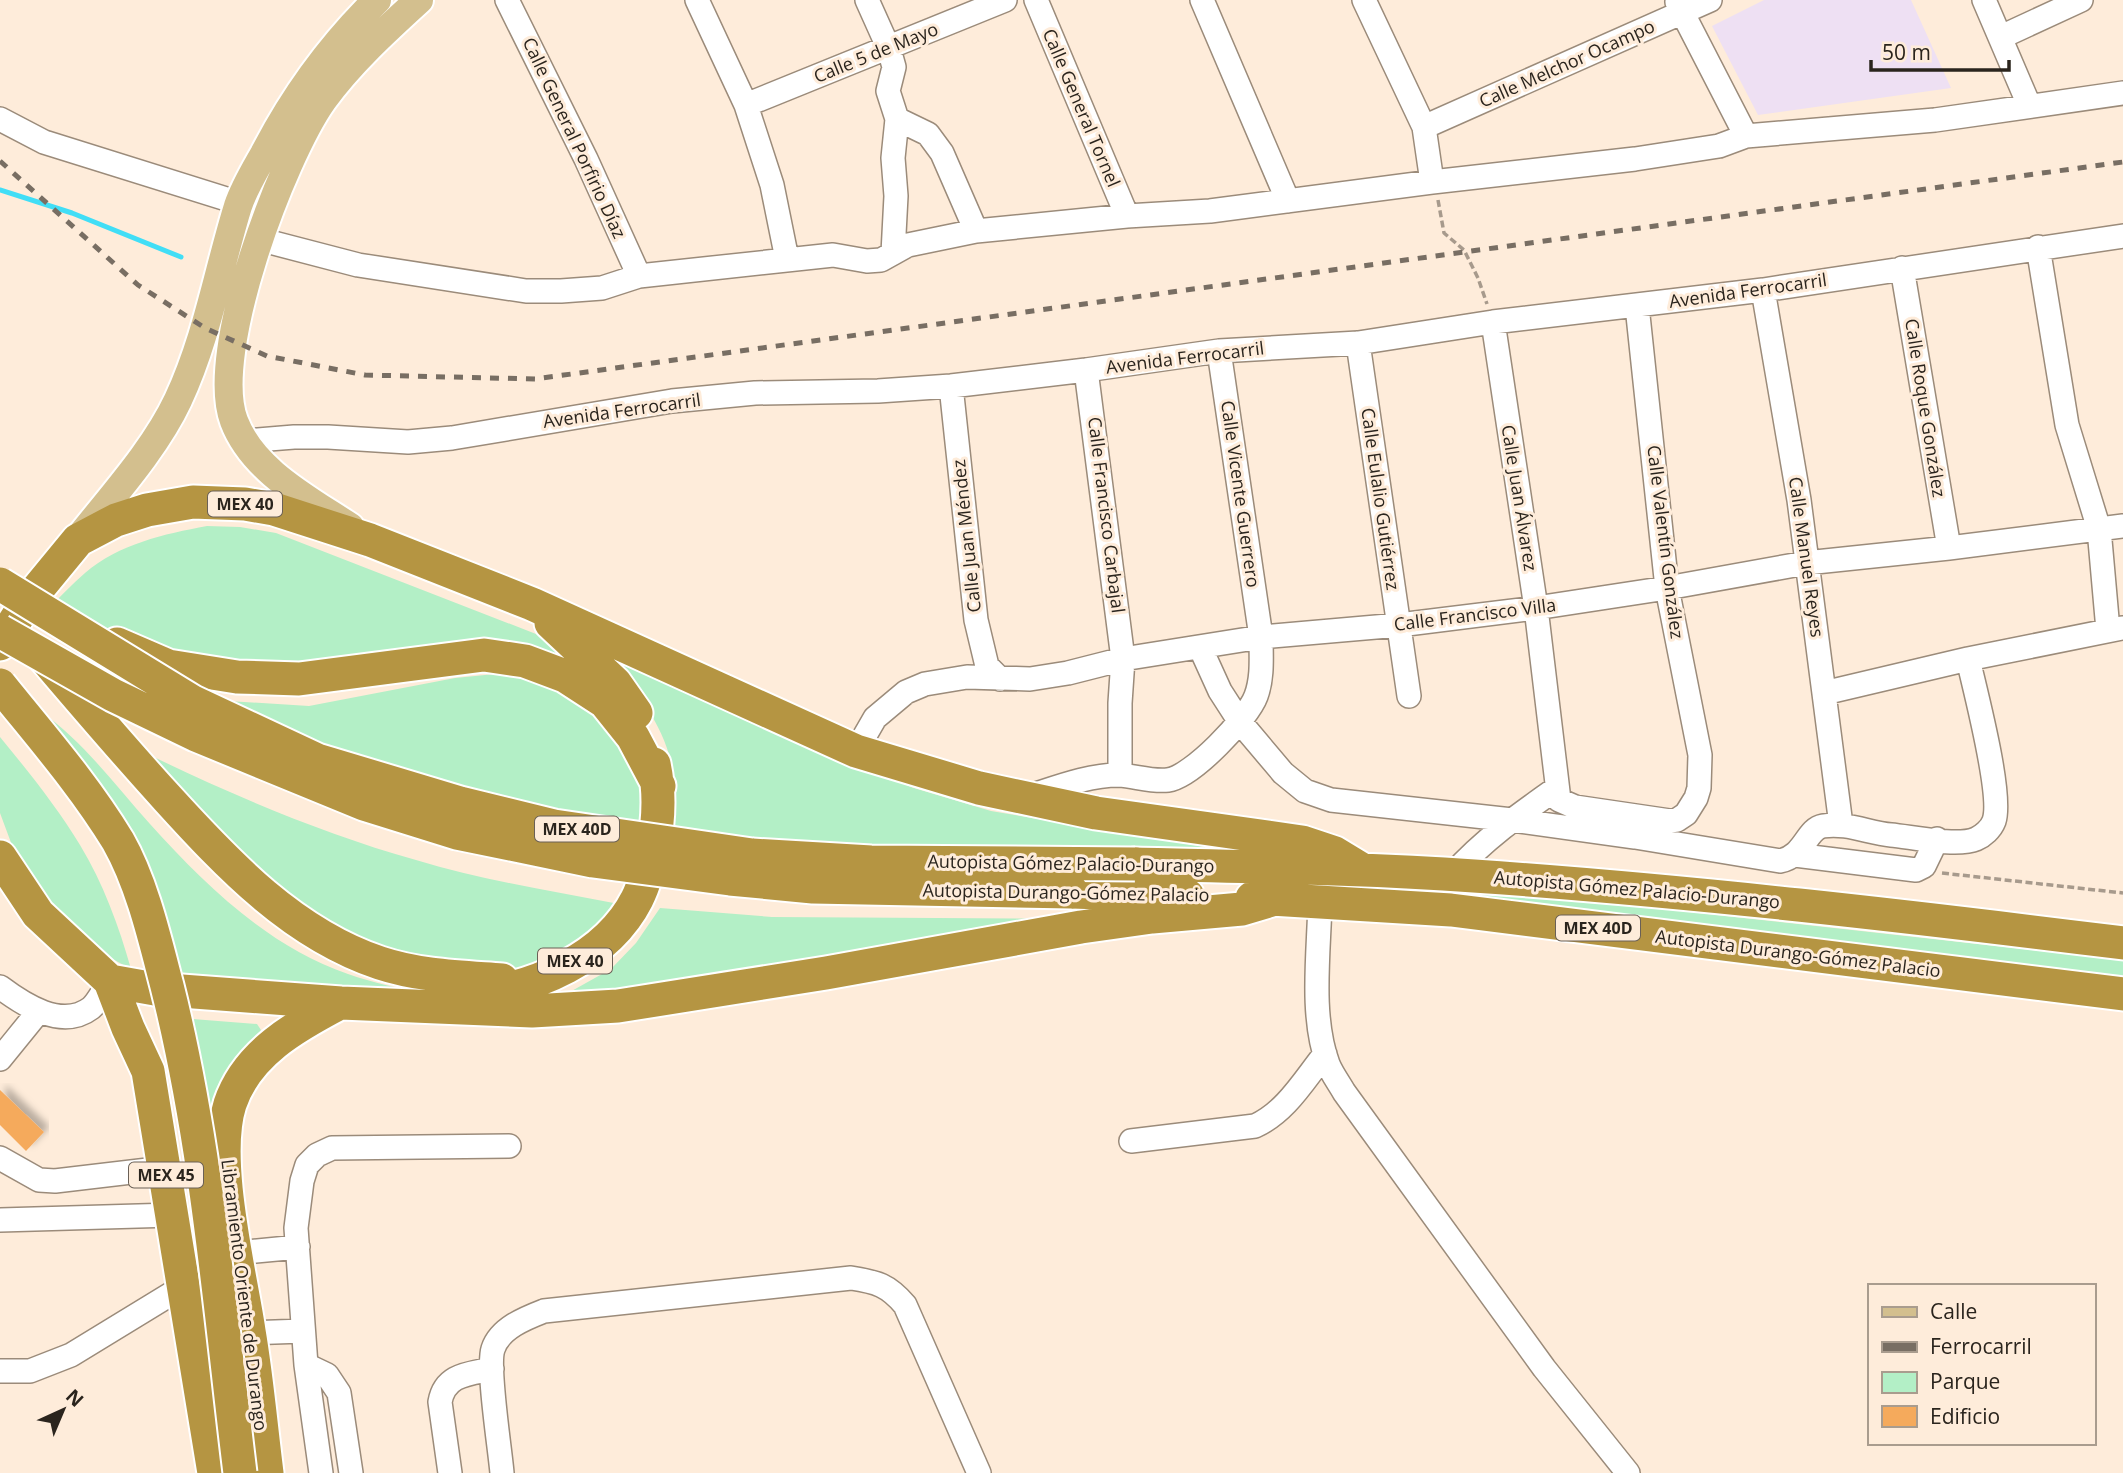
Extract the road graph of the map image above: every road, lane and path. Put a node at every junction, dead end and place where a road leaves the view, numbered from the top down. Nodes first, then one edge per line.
1 (377, 0) edge
2 (419, 0) edge
3 (507, 0) edge
4 (697, 0) edge
5 (867, 0) edge
6 (1005, 0) edge
7 (1036, 0) edge
8 (1202, 0) edge
9 (1364, 0) edge
10 (1710, 0) edge
11 (1984, 0) edge
12 (2081, 0) edge
13 (1679, 7) edge
14 (2001, 37) junction
15 (889, 49) junction
16 (2123, 93) edge
17 (746, 105) junction
18 (2029, 105) junction
19 (0, 119) edge
20 (897, 119) junction
21 (1424, 127) junction
22 (1746, 136) junction
23 (1434, 187) junction
24 (1288, 201) junction
25 (239, 204) junction
26 (268, 212) junction
27 (1127, 216) junction
28 (976, 231) junction
29 (2123, 236) edge
30 (230, 237) junction
31 (257, 246) junction
32 (2038, 247) junction
33 (892, 253) junction
34 (787, 259) junction
35 (1902, 268) junction
36 (639, 276) junction
37 (1763, 290) junction
38 (229, 295) junction
39 (1637, 306) junction
40 (1493, 322) junction
41 (1358, 343) junction
42 (1219, 351) junction
43 (1086, 370) junction
44 (951, 386) junction
45 (245, 441) junction
46 (2123, 526) edge
47 (2099, 529) junction
48 (78, 540) junction
49 (370, 540) junction
50 (1948, 548) junction
51 (1806, 563) junction
52 (0, 584) edge
53 (1667, 588) junction
54 (532, 604) junction
55 (1536, 608) junction
56 (62, 622) junction
57 (1399, 625) junction
58 (2115, 629) edge
59 (0, 631) edge
60 (1261, 637) junction
61 (0, 644) edge
62 (1200, 647) junction
63 (45, 658) junction
64 (1124, 659) junction
65 (1968, 659) junction
66 (1000, 679) junction
67 (0, 685) edge
68 (1824, 693) junction
69 (1409, 696) dead end
70 (1240, 722) junction
71 (856, 751) junction
72 (1120, 775) junction
73 (659, 786) junction
74 (1558, 794) junction
75 (1024, 798) junction
76 (1681, 817) junction
77 (1511, 820) junction
78 (1841, 825) junction
79 (1937, 839) junction
80 (1667, 843) junction
81 (1796, 855) junction
82 (0, 857) edge
83 (1363, 870) junction
84 (1916, 870) junction
85 (1452, 874) junction
86 (0, 888) edge
87 (2123, 893) edge
88 (1275, 899) junction
89 (1320, 901) junction
90 (38, 914) junction
91 (2123, 943) edge
92 (110, 981) junction
93 (538, 982) junction
94 (0, 987) edge
95 (2123, 994) edge
96 (341, 1003) junction
97 (377, 1004) junction
98 (39, 1011) junction
99 (1325, 1054) junction
100 (0, 1059) edge
101 (1131, 1141) dead end
102 (509, 1146) dead end
103 (0, 1158) edge
104 (165, 1168) junction
105 (173, 1215) junction
106 (0, 1220) edge
107 (298, 1247) junction
108 (236, 1253) junction
109 (184, 1286) junction
110 (303, 1331) junction
111 (250, 1334) junction
112 (306, 1365) junction
113 (492, 1369) junction
114 (0, 1370) edge
115 (214, 1473) edge
116 (240, 1473) edge
117 (267, 1473) edge
118 (321, 1473) edge
119 (351, 1473) edge
120 (450, 1473) edge
121 (502, 1473) edge
122 (979, 1473) edge
123 (1628, 1473) edge

1 - 25 main road, MEX 40
2 - 26 main road, MEX 40
3 - 36 street, Calle General Porfirio Díaz
4 - 17 street
5 - 15 street
6 - 15 street, Calle 5 de Mayo
7 - 27 street, Calle General Tornel
8 - 24 street
9 - 21 street
10 - 13 street, Calle Melchor Ocampo
11 - 14 street
12 - 14 street
13 - 21 street, Calle Melchor Ocampo
13 - 22 street
14 - 18 street
15 - 17 street, Calle 5 de Mayo
15 - 20 street
16 - 18 street
17 - 34 street
18 - 22 street
19 - 25 street
20 - 28 street
20 - 33 street
21 - 23 street
22 - 23 street
23 - 24 street
23 - 40 path
24 - 27 street
25 - 26 street
25 - 30 main road, MEX 40
26 - 31 main road, MEX 40
27 - 28 street
28 - 33 street
29 - 32 street, Avenida Ferrocarril
30 - 31 street
30 - 38 main road, MEX 40
31 - 36 street
31 - 38 main road, MEX 40
32 - 35 street, Avenida Ferrocarril
32 - 47 street
33 - 34 street
34 - 36 street
35 - 37 street, Avenida Ferrocarril
35 - 50 street, Calle Roque González
37 - 39 street, Avenida Ferrocarril
37 - 51 street, Calle Manuel Reyes
38 - 45 main road, MEX 40
38 - 48 main road, MEX 40
39 - 40 street, Avenida Ferrocarril
39 - 53 street, Calle Valentín González
40 - 41 street, Avenida Ferrocarril
40 - 55 street, Calle Juan Álvarez
41 - 42 street, Avenida Ferrocarril
41 - 57 street, Calle Eulalio Gutiérrez
42 - 43 street, Avenida Ferrocarril
42 - 60 street, Calle Vicente Guerrero
43 - 44 street, Avenida Ferrocarril
43 - 64 street, Calle Francisco Carbajal
44 - 45 street, Avenida Ferrocarril
44 - 66 street, Calle Juan Méndez
45 - 49 main road, MEX 40
46 - 47 street, Calle Francisco Villa
47 - 50 street, Calle Francisco Villa
47 - 58 street
48 - 49 highway, MEX 40
48 - 61 highway, MEX 40
49 - 54 highway, MEX 40
50 - 51 street, Calle Francisco Villa
51 - 53 street, Calle Francisco Villa
51 - 68 street, Calle Manuel Reyes
52 - 56 highway, MEX 40D, bridge
53 - 55 street, Calle Francisco Villa
53 - 76 street, Calle Valentín González
54 - 71 highway
54 - 73 highway, MEX 40
55 - 57 street, Calle Francisco Villa
55 - 74 street, Calle Juan Álvarez
56 - 73 highway, bridge
56 - 83 highway, Autopista Gómez Palacio-Durango / MEX 40D, bridge
57 - 60 street, Calle Francisco Villa
57 - 69 street, Calle Eulalio Gutiérrez
58 - 65 street
59 - 63 highway, MEX 40D, bridge
60 - 62 street, Calle Francisco Villa
60 - 70 street, Calle Vicente Guerrero
62 - 64 street, Calle Francisco Villa
62 - 70 street
63 - 88 highway, Autopista Durango-Gómez Palacio / MEX 40D, bridge
63 - 93 highway
64 - 66 street, Calle Francisco Villa
64 - 72 street, Calle Francisco Carbajal
65 - 68 street
65 - 79 street
66 - 71 street, Calle Francisco Villa
67 - 116 highway, bridge
68 - 78 street, Calle Manuel Reyes
70 - 72 street, Calle Vicente Guerrero
70 - 77 street
71 - 75 highway
72 - 75 street, Calle Vicente Guerrero
73 - 93 highway, MEX 40
74 - 76 street
74 - 77 street
75 - 83 highway
76 - 80 street, Calle Valentín González
77 - 80 street
77 - 85 street
78 - 79 street
78 - 81 street
79 - 84 street
80 - 81 street
81 - 84 street
82 - 90 highway
83 - 85 highway, Autopista Gómez Palacio-Durango / MEX 40D
84 - 87 path
85 - 91 highway, Autopista Gómez Palacio-Durango / MEX 40D
86 - 90 main road
88 - 89 highway, Autopista Durango-Gómez Palacio / MEX 40D
88 - 97 highway
89 - 95 highway, Autopista Durango-Gómez Palacio / MEX 40D
89 - 99 street
90 - 92 highway, MEX 45
92 - 96 highway, MEX 40
92 - 98 street
92 - 104 highway, MEX 45
93 - 97 highway, MEX 40
94 - 98 street
96 - 97 highway, MEX 40
96 - 108 highway, Libramiento Oriente de Durango / MEX 45
98 - 100 street
99 - 101 street
99 - 123 street
102 - 107 street
103 - 104 street
104 - 105 highway, MEX 45
105 - 106 street
105 - 109 highway, MEX 45
107 - 108 street
107 - 110 street
108 - 111 highway, Libramiento Oriente de Durango / MEX 45
109 - 114 street
109 - 115 highway, MEX 45
110 - 111 street
110 - 112 street
111 - 117 highway, Libramiento Oriente de Durango / MEX 45
112 - 118 street
112 - 119 street
113 - 120 street
113 - 121 street
113 - 122 street

